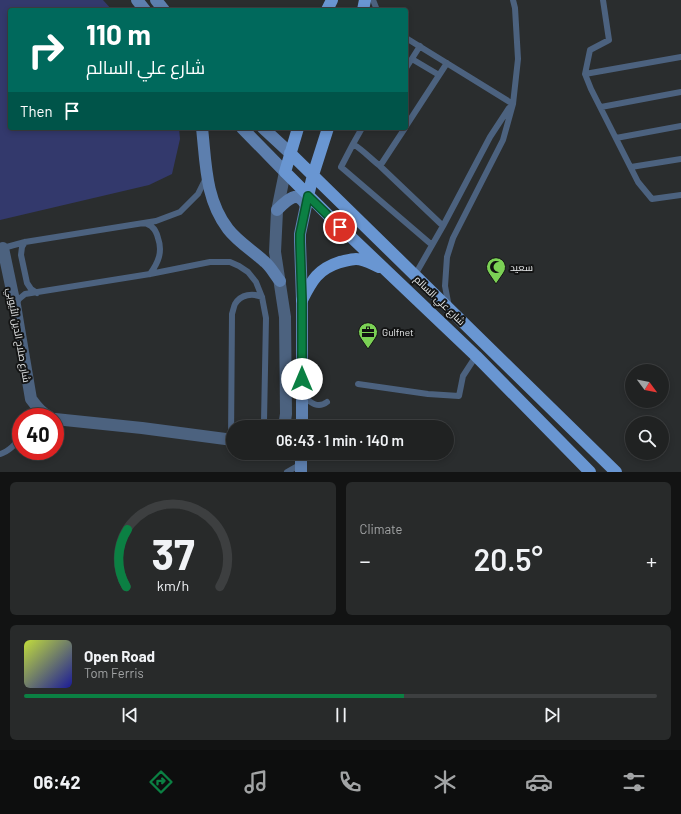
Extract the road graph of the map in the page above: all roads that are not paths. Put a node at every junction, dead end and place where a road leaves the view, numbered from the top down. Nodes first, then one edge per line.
1 (137, 0) edge
2 (156, 0) edge
3 (513, 0) edge
4 (603, 0) edge
5 (143, 8) edge
6 (162, 8) edge
7 (408, 39) edge
8 (420, 46) junction
9 (681, 57) edge
10 (412, 59) junction
11 (447, 63) junction
12 (408, 65) edge
13 (585, 74) junction
14 (439, 75) junction
15 (681, 92) edge
16 (512, 104) junction
17 (600, 107) junction
18 (408, 122) edge
19 (681, 126) edge
20 (202, 130) edge
21 (244, 130) edge
22 (266, 130) edge
23 (297, 130) edge
24 (327, 130) edge
25 (361, 130) edge
26 (403, 130) edge
27 (616, 138) junction
28 (353, 144) junction
29 (290, 153) junction
30 (681, 159) edge
31 (380, 166) junction
32 (631, 167) junction
33 (285, 172) junction
34 (313, 175) junction
35 (206, 176) junction
36 (681, 195) edge
37 (307, 201) junction
38 (277, 210) junction
39 (144, 223) junction
40 (443, 226) junction
41 (25, 242) junction
42 (432, 245) junction
43 (1, 249) edge
44 (384, 269) junction
45 (150, 274) junction
46 (415, 275) junction
47 (280, 281) junction
48 (37, 293) junction
49 (262, 297) junction
50 (302, 300) junction
51 (15, 305) junction
52 (450, 309) junction
53 (476, 356) junction
54 (358, 384) dead end
55 (302, 395) junction
56 (327, 402) dead end
57 (34, 408) edge
58 (64, 420) edge
59 (232, 420) edge
60 (264, 420) edge
61 (285, 420) edge
62 (302, 420) edge
63 (226, 439) edge
64 (12, 446) edge
65 (0, 454) edge
66 (301, 463) edge
67 (287, 472) edge
68 (590, 472) edge
69 (616, 472) edge

1 - 5 main road
2 - 6 main road
3 - 16 lane
4 - 13 lane
7 - 8 lane
8 - 10 lane
8 - 11 lane
9 - 13 lane
10 - 12 lane
10 - 14 lane
11 - 14 lane
11 - 16 lane
13 - 17 lane
14 - 18 lane
15 - 17 lane
16 - 40 lane
16 - 52 lane
17 - 27 lane
19 - 27 lane
20 - 35 main road
21 - 33 main road, شارع علي السالم
22 - 29 main road, شارع علي السالم
23 - 29 main road
24 - 34 main road
25 - 28 lane
26 - 31 lane
27 - 32 lane
28 - 31 lane
28 - 42 lane
29 - 33 main road
29 - 34 main road, شارع علي السالم
30 - 32 lane
31 - 40 lane
32 - 36 lane
33 - 37 main road, شارع علي السالم
33 - 38 street
34 - 37 main road
34 - 46 main road, شارع علي السالم
35 - 39 lane
35 - 47 main road
37 - 38 main road
37 - 44 main road, شارع علي السالم
37 - 50 main road
38 - 47 street
39 - 41 lane
39 - 45 lane
40 - 42 lane
41 - 43 lane
41 - 48 lane
42 - 46 lane
43 - 51 street, شارع صلاح الدين الأيوبي
44 - 50 main road
44 - 53 main road, شارع علي السالم
45 - 48 lane
45 - 49 lane
46 - 52 main road, شارع علي السالم
47 - 61 street
48 - 51 lane
49 - 59 lane
49 - 60 lane
50 - 55 main road
51 - 57 street, شارع صلاح الدين الأيوبي
52 - 69 main road, شارع علي السالم
53 - 54 lane
53 - 68 main road, شارع علي السالم
55 - 56 lane
55 - 62 main road
58 - 63 street
64 - 65 lane
66 - 67 lane

